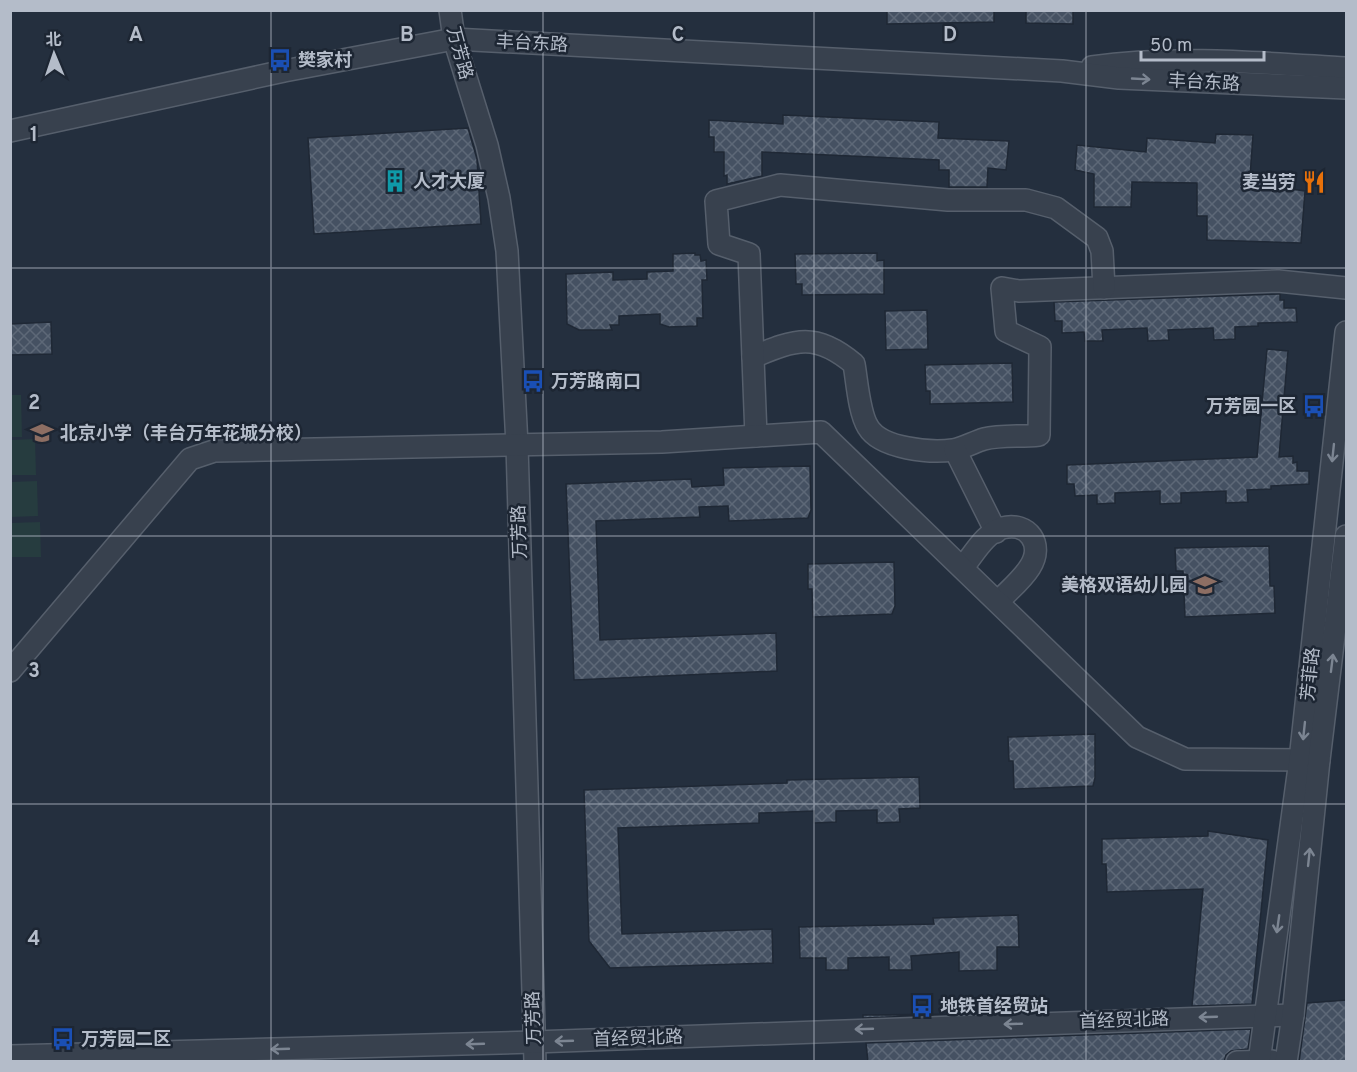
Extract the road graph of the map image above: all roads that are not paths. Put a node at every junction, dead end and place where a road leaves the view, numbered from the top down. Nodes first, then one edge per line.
1 (450, 10) edge
2 (454, 39) junction
3 (1347, 68) edge
4 (1062, 71) junction
5 (1347, 88) edge
6 (10, 131) edge
7 (1104, 288) junction
8 (1347, 288) edge
9 (1347, 332) edge
10 (753, 357) junction
11 (756, 436) junction
12 (517, 445) junction
13 (955, 450) junction
14 (996, 532) junction
15 (1347, 536) edge
16 (963, 567) junction
17 (998, 602) junction
18 (10, 670) edge
19 (1310, 760) junction
20 (1266, 1015) junction
21 (1293, 1015) junction
22 (534, 1052) edge
23 (10, 1056) edge
24 (1258, 1061) edge
25 (1286, 1061) edge
26 (1237, 1062) edge

1 - 2 street, 万芳路
2 - 4 street, 丰台东路
2 - 6 street, 丰台东路
2 - 12 street, 万芳路
3 - 4 street, 丰台东路
4 -> 5 street, 丰台东路
7 - 8 street
7 - 10 street
7 - 13 street
9 -> 19 street, 芳菲路
10 - 11 street
10 - 13 street
11 - 12 street
11 - 16 street
12 - 18 street
12 - 22 street, 万芳路
13 - 14 street
14 - 16 street
14 - 17 street
19 -> 15 street, 芳菲路
16 - 17 street
17 - 19 street
19 -> 20 street, 芳菲路
21 -> 19 street, 芳菲路
20 - 21 street, 首经贸北路
20 -> 22 street, 首经贸北路
20 - 24 street, 芳菲路
21 - 25 street, 芳菲路
22 -> 23 street, 首经贸北路
24 - 25 street
24 - 26 street

